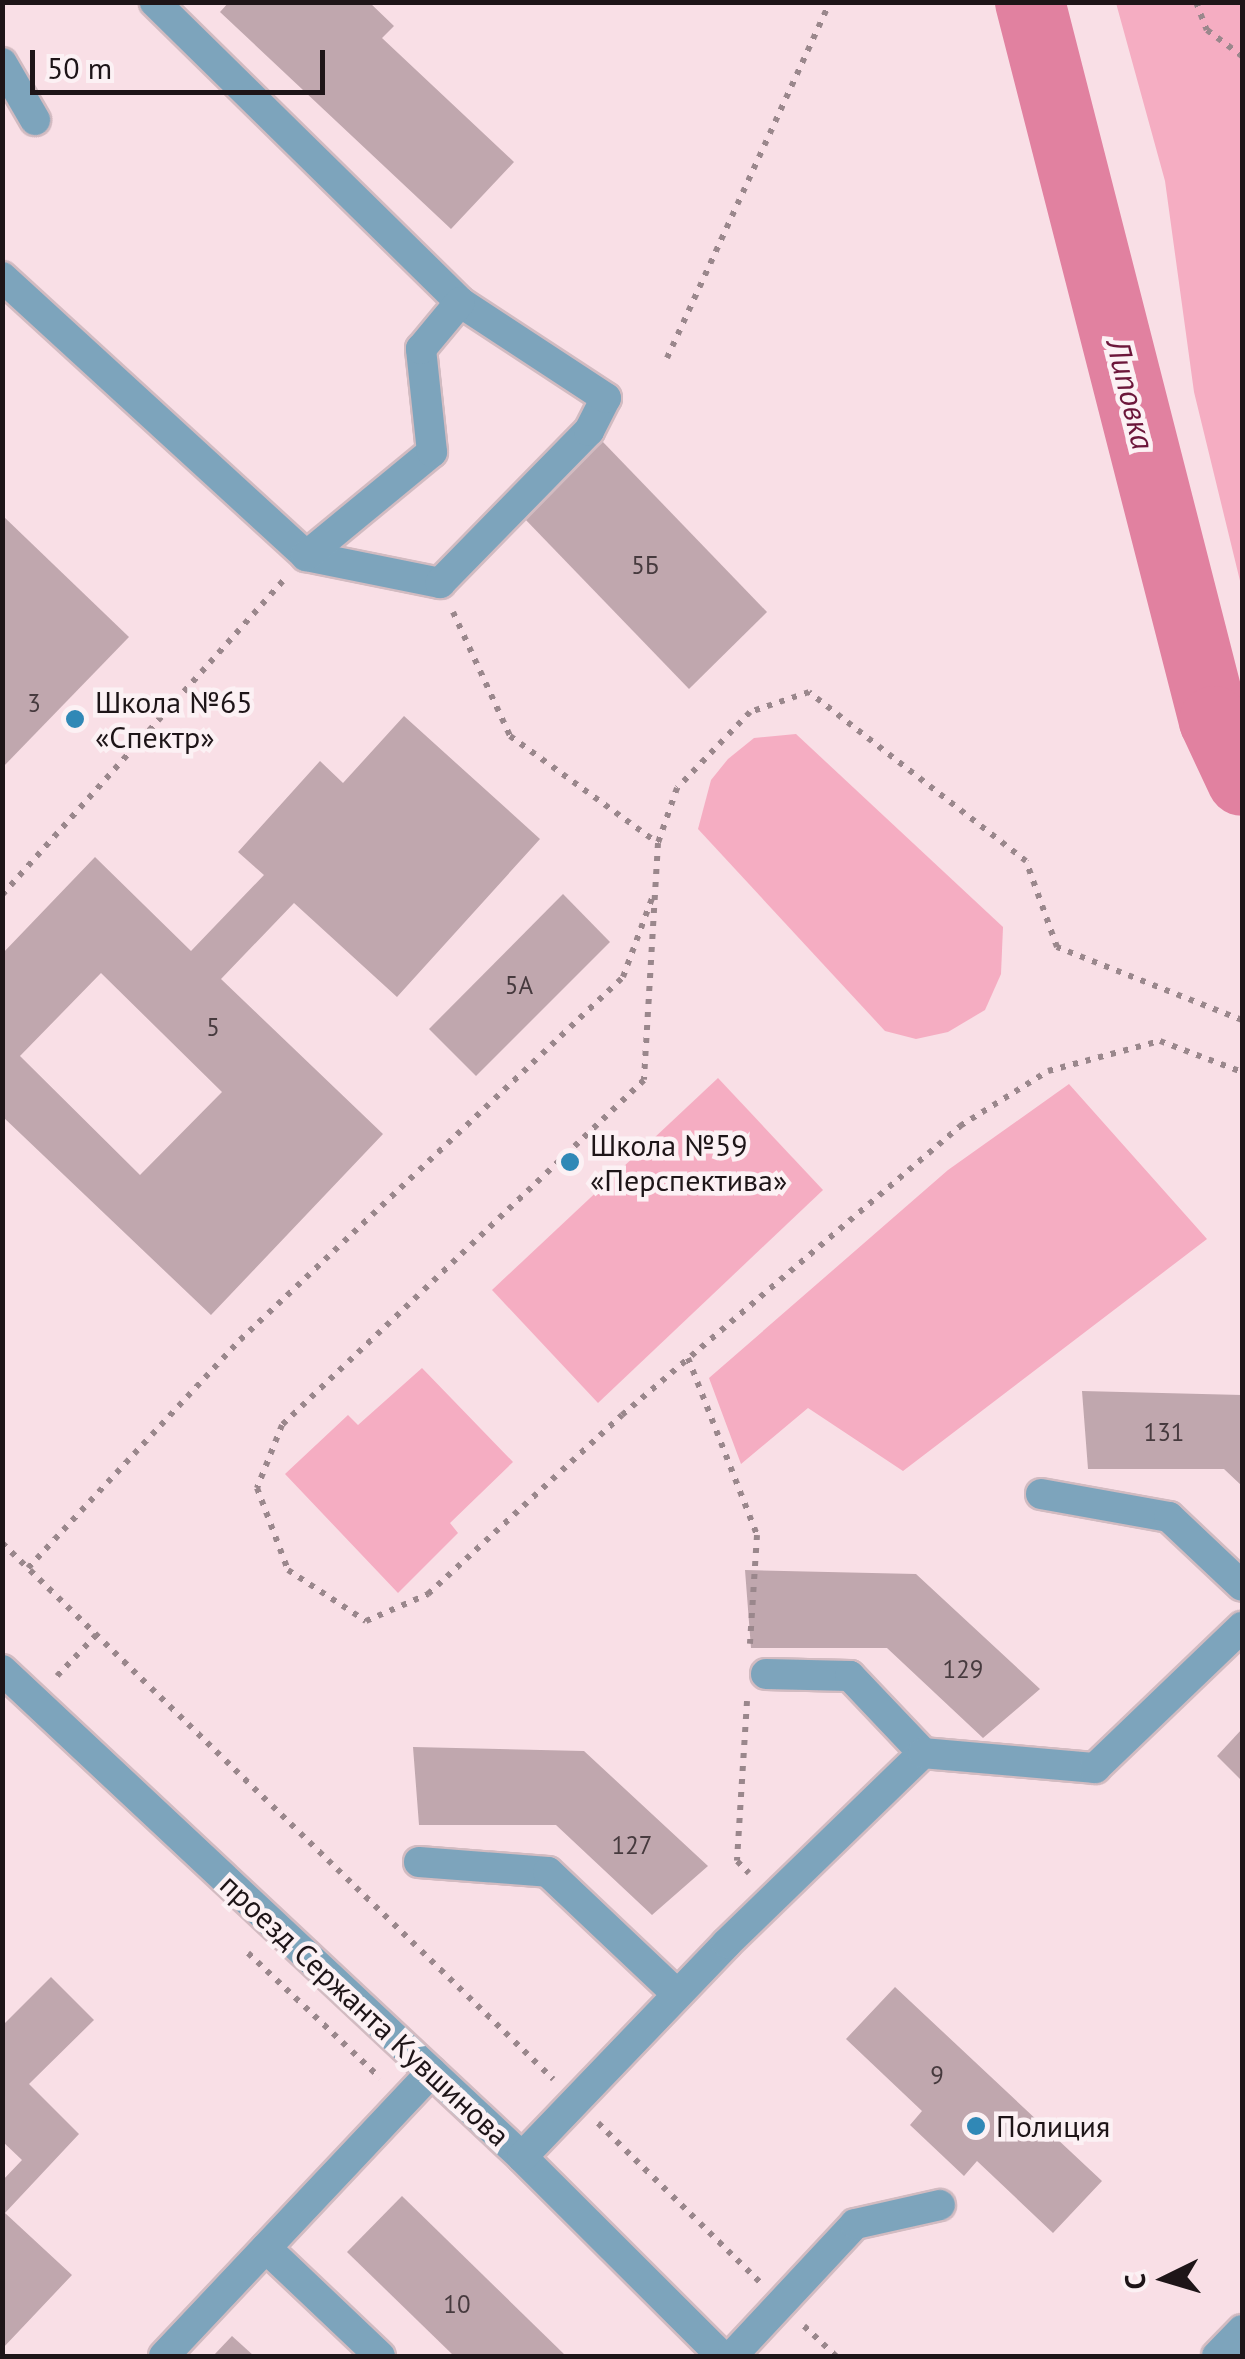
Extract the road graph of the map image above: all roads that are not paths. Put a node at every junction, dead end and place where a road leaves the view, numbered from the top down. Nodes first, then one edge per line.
1 (155, 2) edge
2 (2, 62) edge
3 (35, 120) dead end
4 (2, 277) edge
5 (460, 302) junction
6 (306, 556) junction
7 (1041, 1494) dead end
8 (1242, 1586) edge
9 (1242, 1626) edge
10 (2, 1670) edge
11 (766, 1674) dead end
12 (923, 1753) junction
13 (419, 1862) dead end
14 (677, 1994) junction
15 (432, 2072) junction
16 (522, 2157) junction
17 (940, 2205) dead end
18 (266, 2248) junction
19 (1242, 2330) edge
20 (164, 2356) edge
21 (380, 2356) edge
22 (722, 2356) edge
23 (732, 2356) edge
24 (1217, 2356) edge

1 - 5 street
2 - 3 street
4 - 6 street
5 - 6 street
5 - 6 street
7 - 8 street
9 - 12 street
10 - 15 street, проезд Сержанта Кувшинова
11 - 12 street
12 - 14 street
13 - 14 street
14 - 16 street
15 - 16 street, проезд Сержанта Кувшинова
15 - 18 street
16 - 22 street, проезд Сержанта Кувшинова
17 - 23 street
18 - 20 street
18 - 21 street
19 - 24 street

